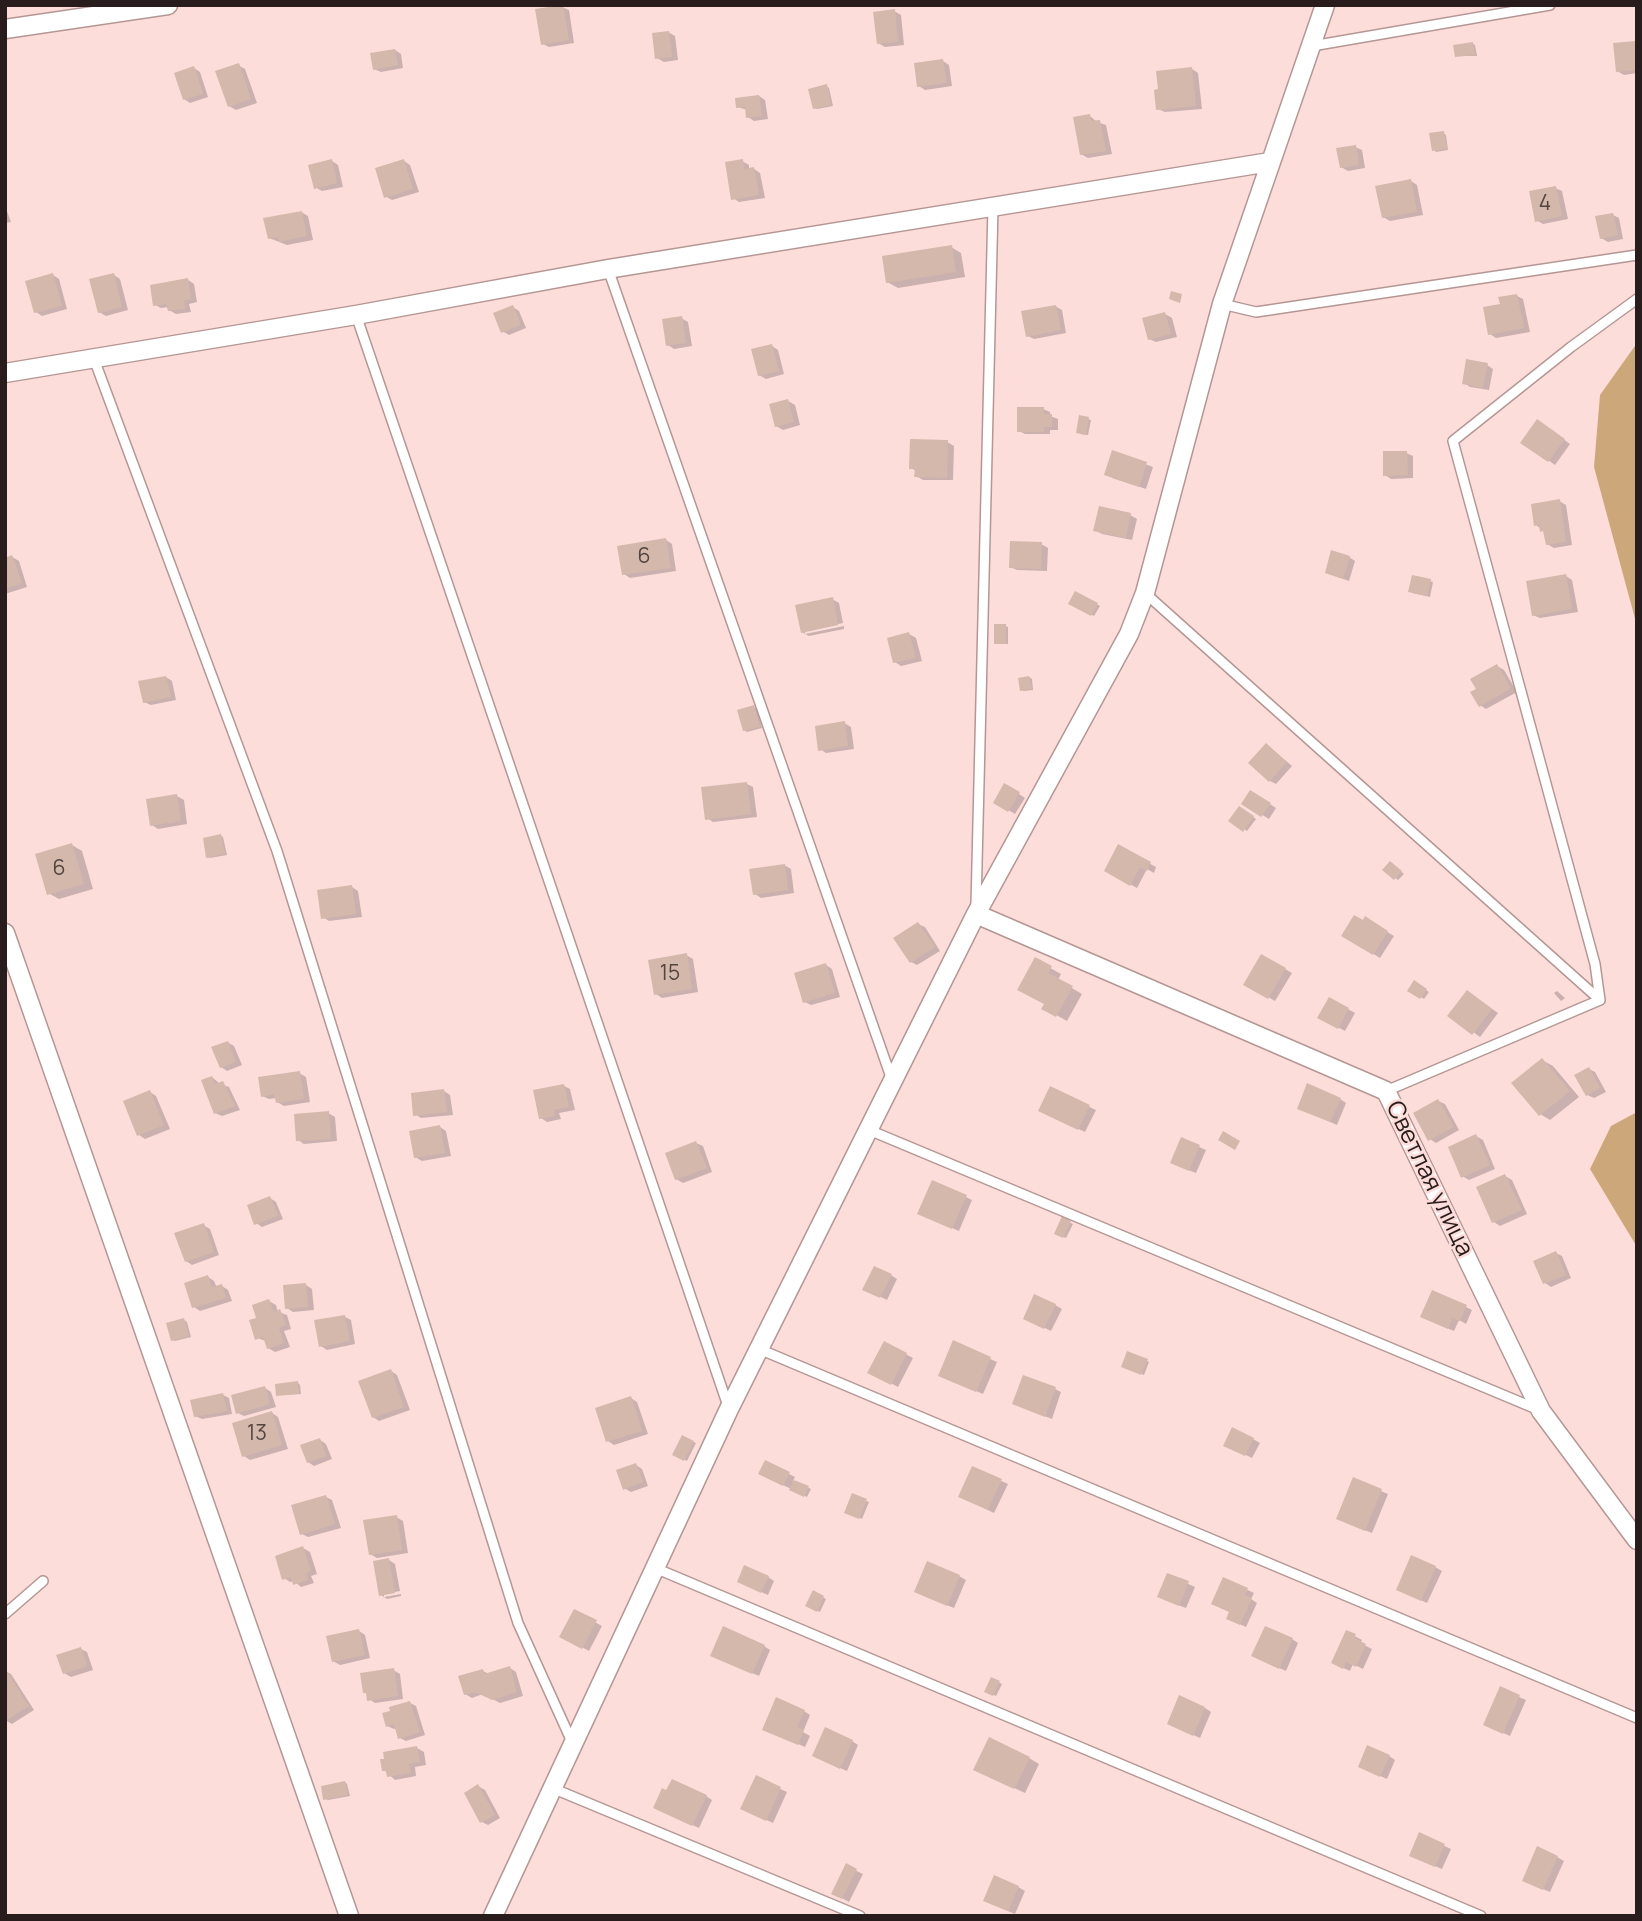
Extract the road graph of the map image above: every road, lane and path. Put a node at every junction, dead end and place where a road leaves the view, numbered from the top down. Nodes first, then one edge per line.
1 (168, 5) edge
2 (1325, 5) edge
3 (1549, 5) edge
4 (5, 29) edge
5 (1312, 46) junction
6 (1270, 162) junction
7 (993, 207) junction
8 (1637, 254) edge
9 (608, 269) junction
10 (1637, 299) edge
11 (1222, 304) junction
12 (356, 315) junction
13 (94, 359) junction
14 (5, 373) edge
15 (1145, 593) junction
16 (976, 914) junction
17 (5, 933) edge
18 (1600, 1000) junction
19 (893, 1083) junction
20 (1386, 1091) junction
21 (869, 1130) junction
22 (759, 1349) junction
23 (729, 1409) junction
24 (1541, 1410) junction
25 (1637, 1540) edge
26 (655, 1568) junction
27 (43, 1581) dead end
28 (5, 1614) edge
29 (1637, 1718) edge
30 (573, 1745) junction
31 (552, 1788) junction
32 (349, 1916) edge
33 (492, 1916) edge
34 (860, 1916) edge
35 (1480, 1916) edge

1 - 4 street
2 - 5 street
3 - 5 lane
5 - 6 street
6 - 7 street
6 - 11 street
7 - 9 street
7 - 16 lane
8 - 11 lane
9 - 12 street
9 - 19 lane
10 - 18 lane
11 - 15 street
12 - 13 street
12 - 23 lane
13 - 14 street
13 - 30 lane
15 - 16 street
15 - 18 lane
16 - 19 street
16 - 20 street, Светлая улица
17 - 32 street
18 - 20 lane
19 - 21 street
20 - 24 street, Светлая улица
21 - 22 street
21 - 24 lane
22 - 23 street
22 - 29 lane
23 - 26 street
24 - 25 street, Светлая улица
26 - 30 street
26 - 35 lane
27 - 28 lane
30 - 31 street
31 - 33 street
31 - 34 lane

